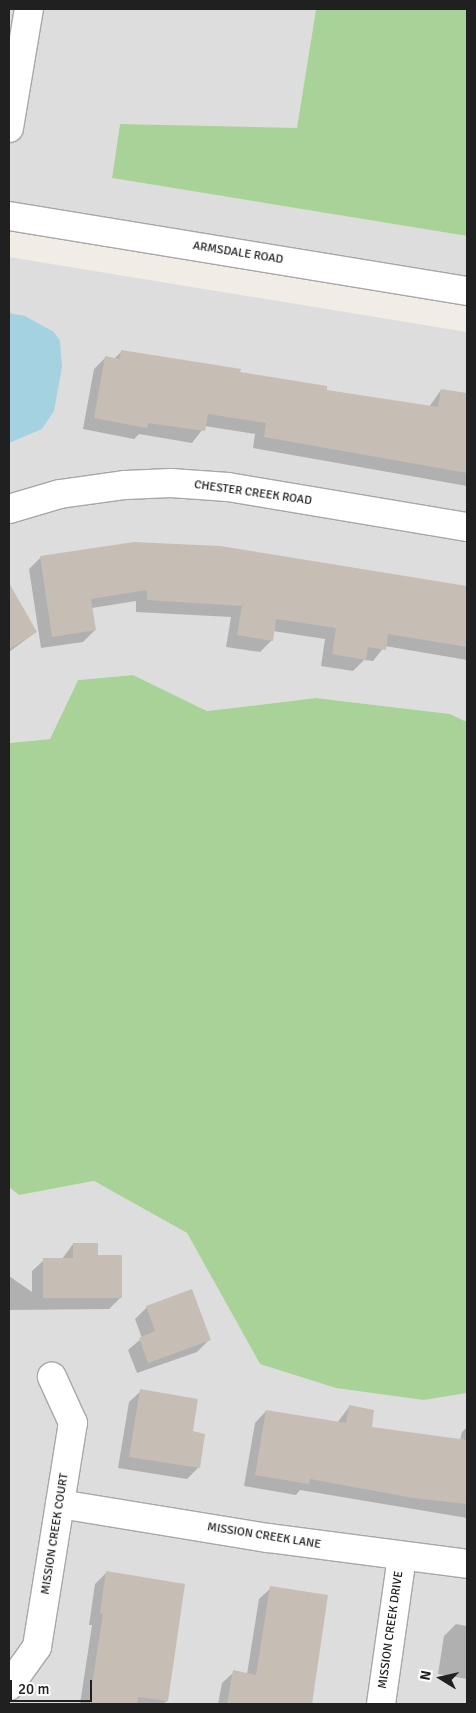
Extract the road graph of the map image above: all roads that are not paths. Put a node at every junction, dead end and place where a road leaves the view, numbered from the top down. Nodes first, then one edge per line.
1 (29, 9) edge
2 (9, 128) edge
3 (9, 216) edge
4 (467, 291) edge
5 (9, 509) edge
6 (467, 527) edge
7 (52, 1377) dead end
8 (60, 1504) junction
9 (402, 1556) junction
10 (467, 1564) edge
11 (9, 1686) edge
12 (381, 1704) edge

1 - 2 street
3 - 4 street, ARMSDALE ROAD
5 - 6 street, CHESTER CREEK ROAD
7 - 8 street, MISSION CREEK COURT
8 - 9 street, MISSION CREEK LANE
8 - 11 street, MISSION CREEK COURT
9 - 10 street, MISSION CREEK LANE
9 - 12 street, MISSION CREEK DRIVE

